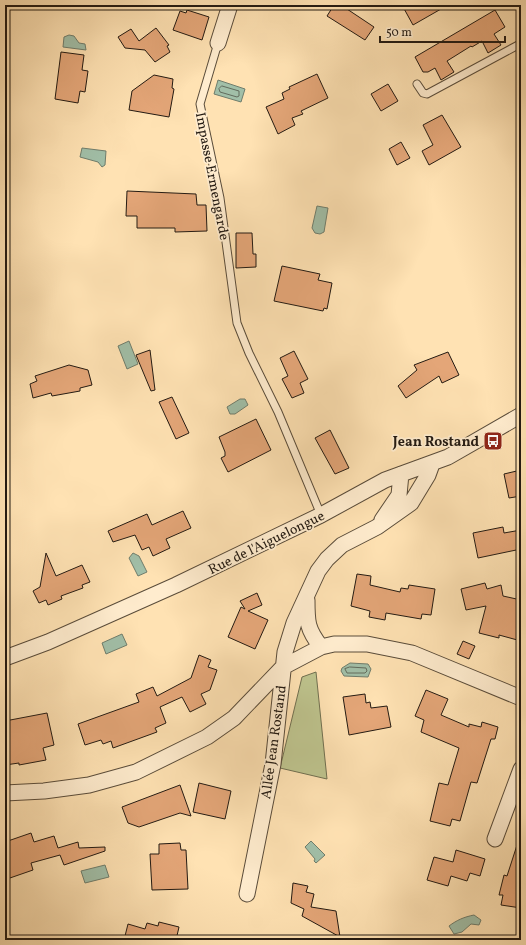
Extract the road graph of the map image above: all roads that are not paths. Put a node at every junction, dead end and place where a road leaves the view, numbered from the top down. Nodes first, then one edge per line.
1 (230, 5) edge
2 (521, 40) edge
3 (218, 43) joint
4 (417, 84) dead end
5 (521, 415) edge
6 (432, 464) junction
7 (401, 474) junction
8 (321, 515) junction
9 (377, 527) junction
10 (307, 593) junction
11 (321, 647) junction
12 (5, 658) edge
13 (283, 667) junction
14 (521, 698) edge
15 (521, 769) edge
16 (5, 792) edge
17 (495, 839) dead end
18 (247, 894) dead end

1 - 3 street, Impasse Ermengarde
2 - 4 lane
3 - 8 lane, Impasse Ermengarde
5 - 6 street, Rue de l'Aiguelongue
6 - 7 street, Rue de l'Aiguelongue
6 - 9 street, Allée Jean Rostand
7 - 8 street, Rue de l'Aiguelongue
7 - 9 street, Allée Jean Rostand
8 - 12 street, Rue de l'Aiguelongue
9 - 10 street, Allée Jean Rostand
10 - 11 street, Allée Jean Rostand
10 - 13 street, Allée Jean Rostand
11 - 13 street
11 - 14 street
13 - 16 street
13 - 18 street, Allée Jean Rostand
15 - 17 street

